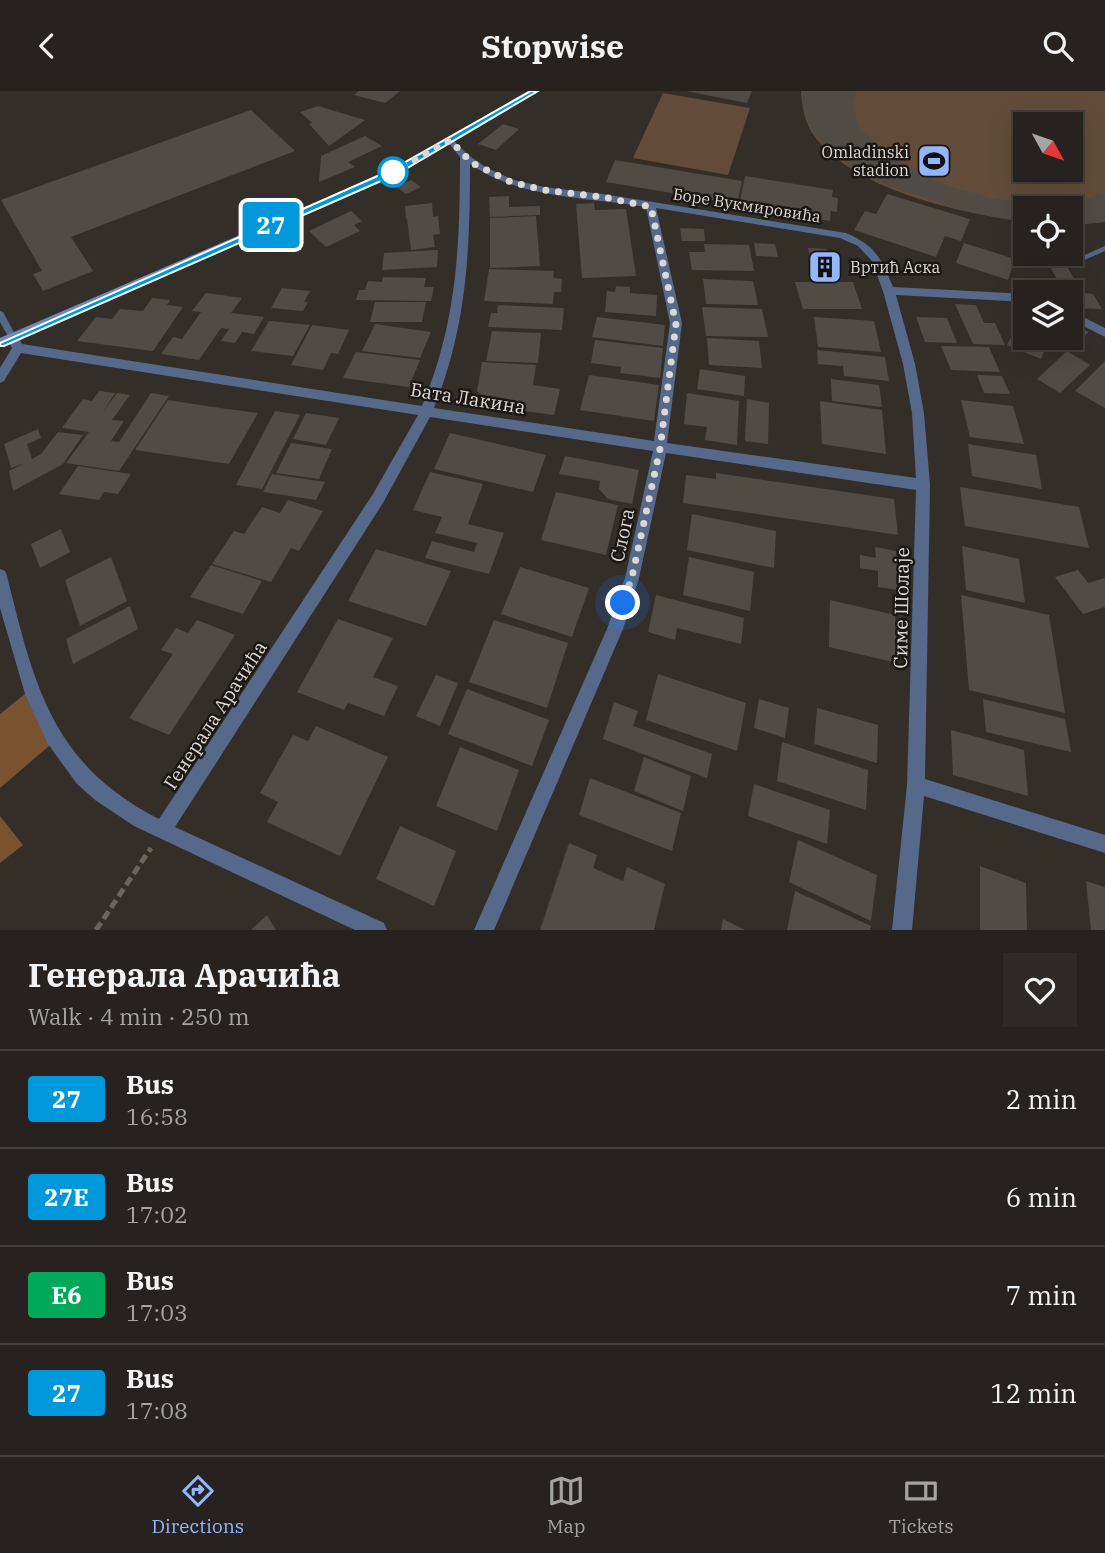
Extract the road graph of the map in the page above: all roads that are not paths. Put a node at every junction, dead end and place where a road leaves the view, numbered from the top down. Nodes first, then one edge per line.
1 (534, 91) edge
2 (450, 140) junction
3 (465, 157) junction
4 (651, 207) junction
5 (1105, 248) edge
6 (1083, 258) edge
7 (889, 291) junction
8 (1013, 297) edge
9 (0, 314) edge
10 (1083, 321) edge
11 (1105, 333) edge
12 (10, 343) edge
13 (0, 378) edge
14 (427, 410) junction
15 (660, 449) junction
16 (923, 485) junction
17 (0, 576) edge
18 (916, 785) junction
19 (163, 830) junction
20 (1105, 844) edge
21 (377, 930) edge
22 (484, 930) edge
23 (902, 930) edge

1 - 2 main road
2 - 3 street, Боре Вукмировића
2 - 12 main road
3 - 4 street, Боре Вукмировића
3 - 14 street, Генерала Арачића
4 - 7 street, Боре Вукмировића
4 - 15 street, Слога
5 - 6 lane
7 - 8 street
7 - 16 street, Симе Шолаје
9 - 12 lane
10 - 11 street
12 - 13 street
12 - 14 street, Бата Лакина
14 - 15 street, Бата Лакина
14 - 19 street, Генерала Арачића
15 - 16 street, Бата Лакина
15 - 22 street, Слога
16 - 18 street, Симе Шолаје
17 - 19 street
18 - 20 street
18 - 23 street, Симе Шолаје
19 - 21 street

